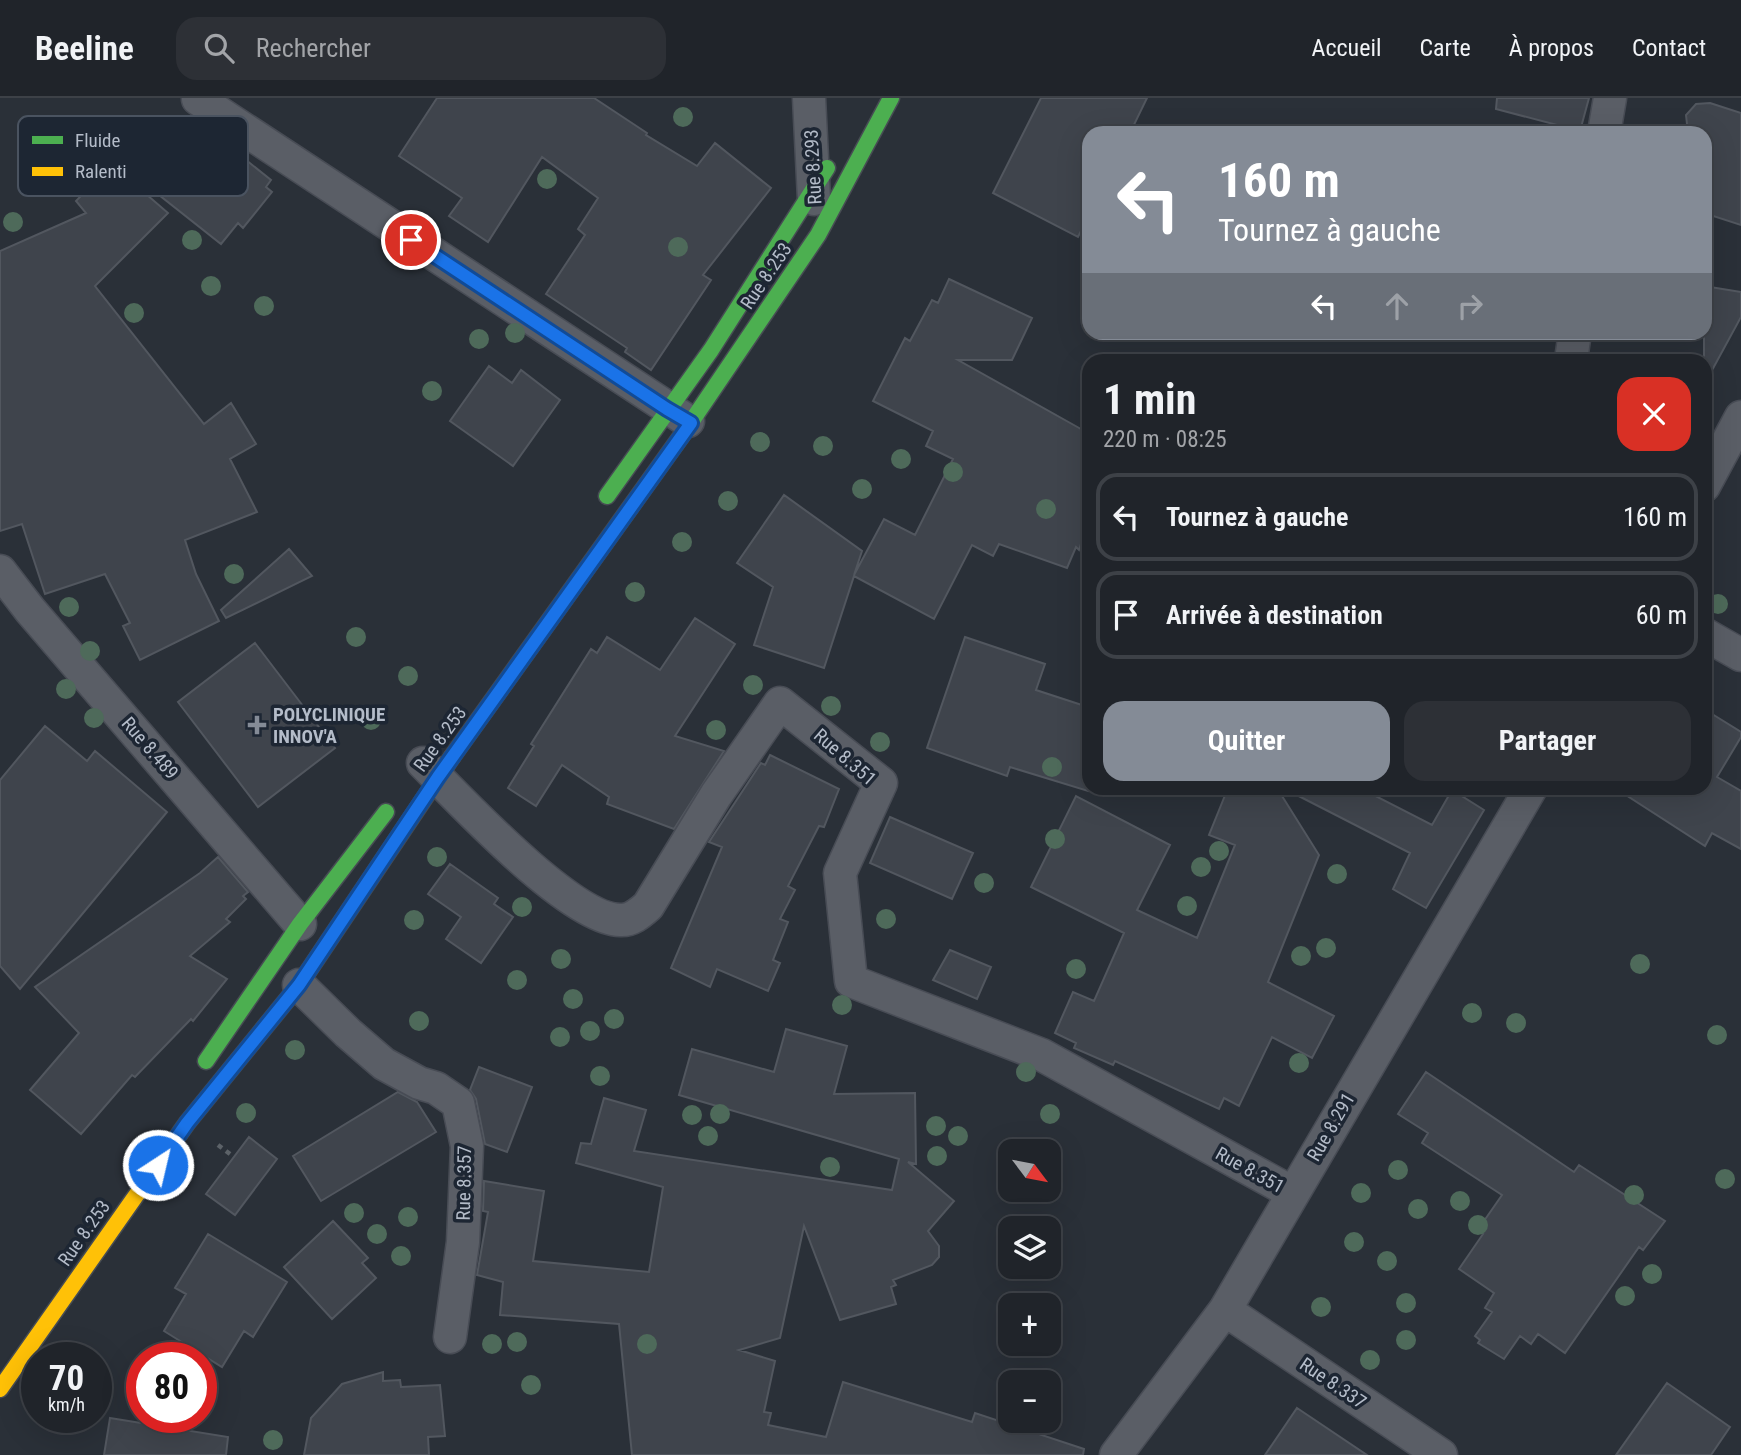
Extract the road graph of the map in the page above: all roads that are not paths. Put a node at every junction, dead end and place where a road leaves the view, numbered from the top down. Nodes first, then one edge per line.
1 (809, 98) edge
2 (891, 98) edge
3 (1610, 98) edge
4 (198, 99) edge
5 (224, 116) edge
6 (1605, 126) edge
7 (248, 132) edge
8 (835, 153) dead end
9 (813, 191) junction
10 (818, 235) junction
11 (679, 416) junction
12 (1741, 417) edge
13 (1712, 471) edge
14 (596, 512) dead end
15 (0, 571) edge
16 (1712, 639) edge
17 (1741, 655) edge
18 (427, 766) junction
19 (398, 795) dead end
20 (1527, 795) edge
21 (300, 924) junction
22 (299, 985) junction
23 (195, 1076) dead end
24 (1293, 1193) junction
25 (1225, 1310) junction
26 (450, 1337) dead end
27 (0, 1389) edge
28 (1116, 1455) edge
29 (1441, 1455) edge

1 - 9 street, Rue 8.293
2 - 10 highway, Rue 8.253
3 - 6 street
4 - 5 street
7 - 11 street
8 - 9 highway, Rue 8.253
9 - 10 street, Rue 8.293
9 - 11 highway, Rue 8.253
10 - 11 highway, Rue 8.253
11 - 14 highway, Rue 8.253
11 - 18 highway, Rue 8.253
12 - 13 street
15 - 21 street, Rue 8.489
16 - 17 street
18 - 22 highway, Rue 8.253
18 - 24 street, Rue 8.351
19 - 21 highway
20 - 24 street, Rue 8.291
21 - 23 highway
22 - 26 street, Rue 8.357
22 - 27 highway, Rue 8.253
24 - 25 street, Rue 8.291
25 - 28 street, Rue 8.291
25 - 29 street, Rue 8.337

